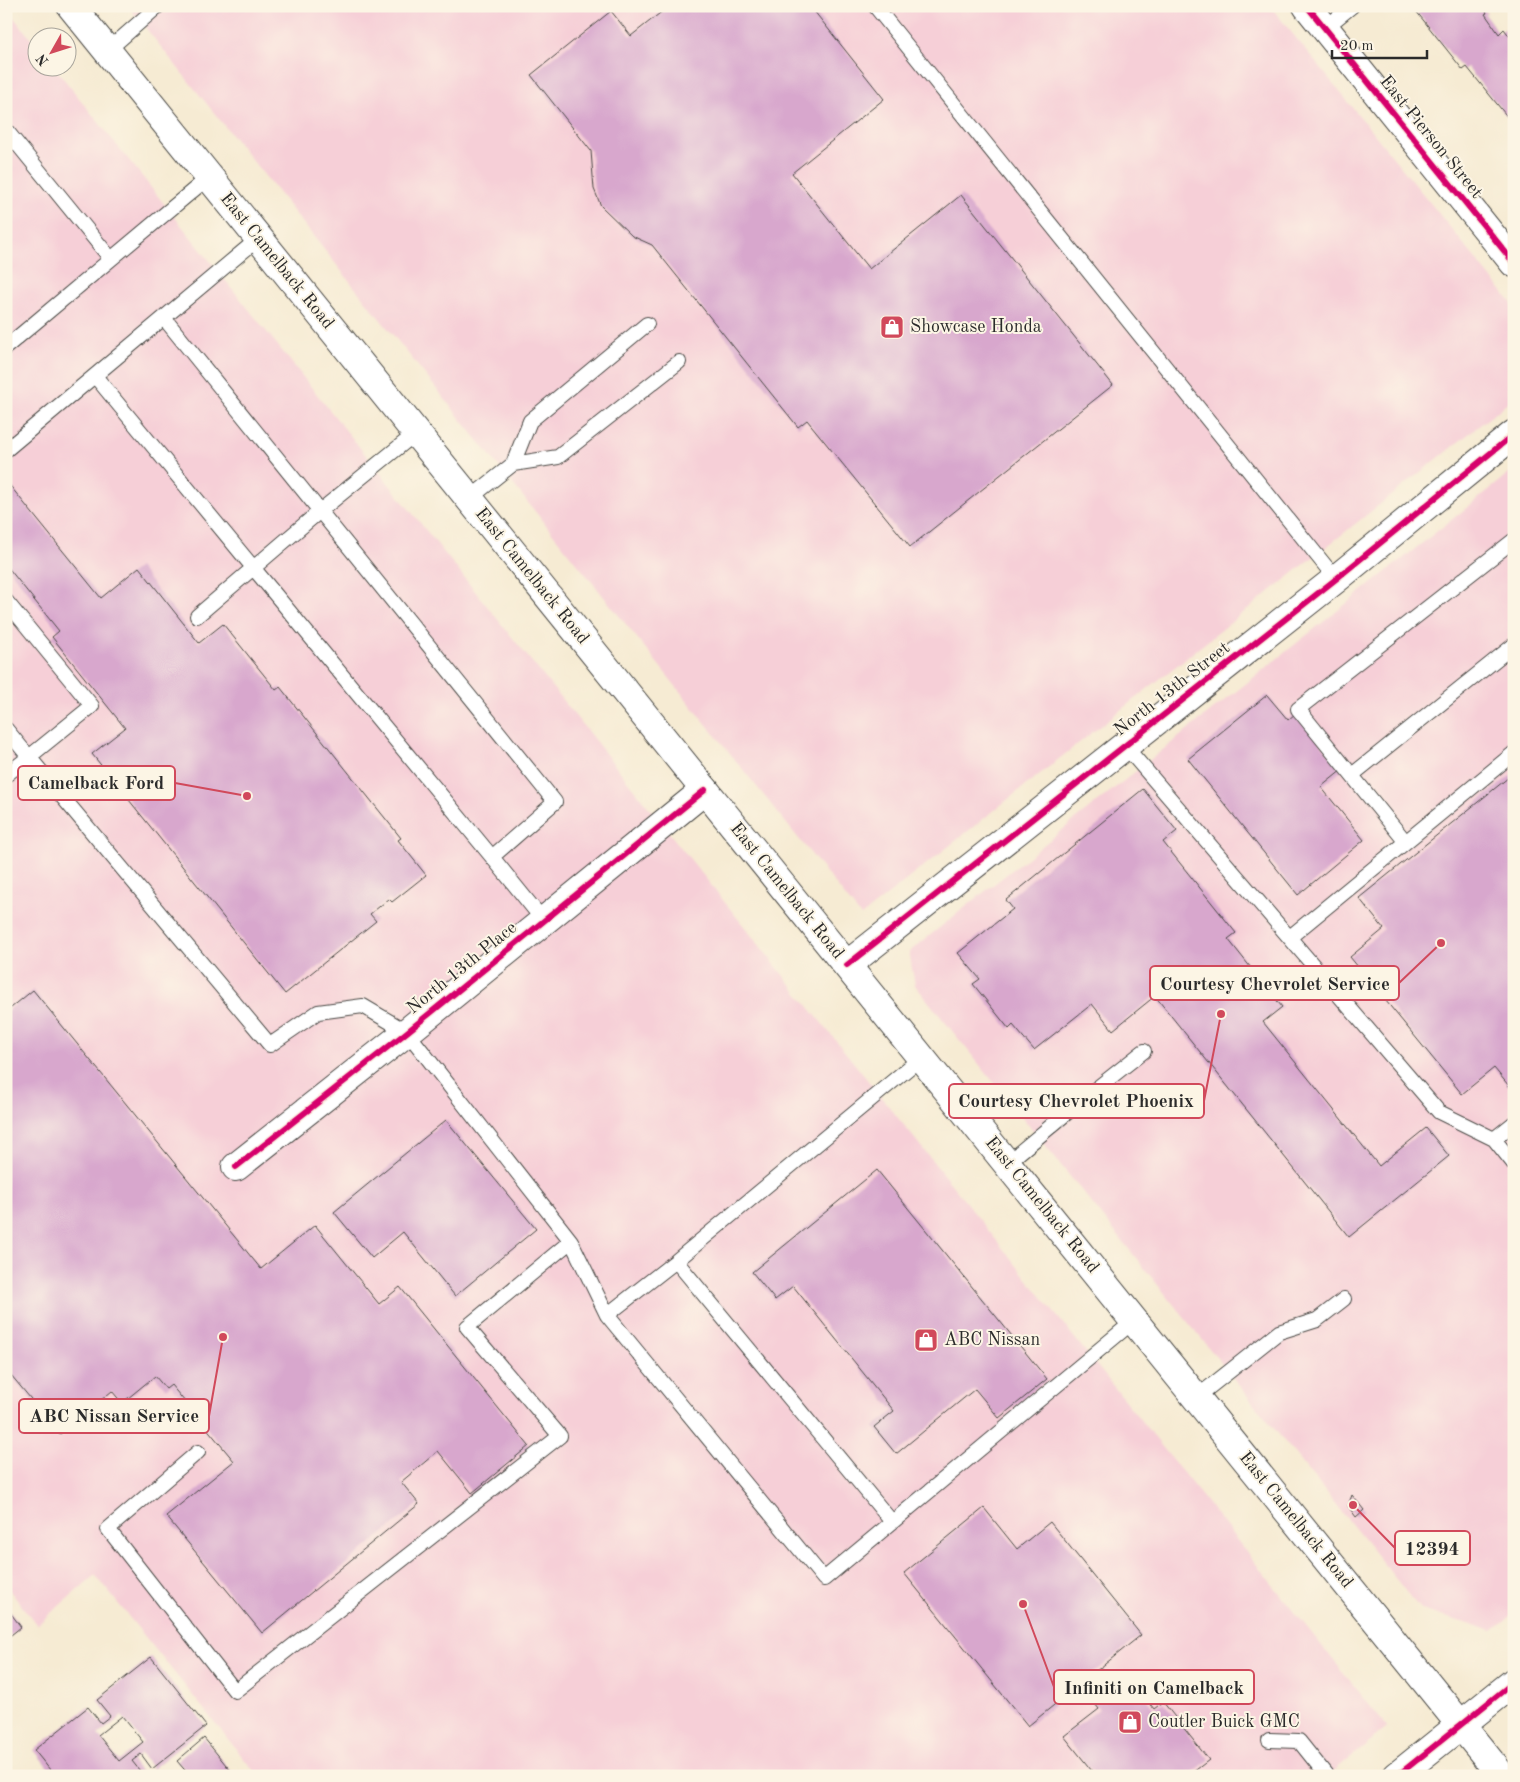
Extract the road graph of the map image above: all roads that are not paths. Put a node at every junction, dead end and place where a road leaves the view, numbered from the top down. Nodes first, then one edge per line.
1 (71, 6) edge
2 (158, 6) edge
3 (875, 6) edge
4 (1307, 6) edge
5 (1352, 6) edge
6 (1325, 28) junction
7 (106, 51) junction
8 (6, 130) edge
9 (208, 177) junction
10 (259, 238) junction
11 (111, 259) junction
12 (1514, 263) edge
13 (164, 318) junction
14 (647, 324) dead end
15 (6, 347) edge
16 (679, 362) dead end
17 (95, 376) junction
18 (416, 433) junction
19 (1514, 434) edge
20 (6, 450) edge
21 (513, 464) junction
22 (469, 499) junction
23 (320, 510) junction
24 (1514, 540) edge
25 (253, 568) junction
26 (1336, 579) junction
27 (6, 601) edge
28 (197, 616) dead end
29 (1514, 645) edge
30 (6, 730) edge
31 (1124, 746) junction
32 (1514, 752) edge
33 (29, 757) junction
34 (1352, 774) junction
35 (6, 775) edge
36 (705, 790) junction
37 (1405, 841) junction
38 (492, 857) junction
39 (543, 920) junction
40 (1290, 937) junction
41 (847, 965) junction
42 (406, 1032) junction
43 (1144, 1051) dead end
44 (922, 1058) junction
45 (1514, 1123) edge
46 (1494, 1139) junction
47 (1007, 1163) junction
48 (1514, 1164) edge
49 (236, 1167) dead end
50 (571, 1241) junction
51 (676, 1261) junction
52 (1344, 1300) dead end
53 (607, 1315) junction
54 (1134, 1320) junction
55 (1197, 1397) junction
56 (198, 1452) dead end
57 (892, 1522) junction
58 (1514, 1682) edge
59 (1461, 1725) junction
60 (1269, 1740) dead end
61 (1327, 1776) edge
62 (1398, 1776) edge
63 (1502, 1776) edge

1 - 7 main road, East Camelback Road
2 - 7 lane
3 - 26 lane
4 - 6 main road, East Pierson Street
5 - 6 lane
6 - 12 main road, East Pierson Street
7 - 9 main road, East Camelback Road
8 - 11 lane
9 - 10 main road, East Camelback Road
9 - 11 lane
10 - 13 lane
10 - 18 main road, East Camelback Road
11 - 15 lane
13 - 17 lane
13 - 23 lane
14 - 21 lane
16 - 21 lane
17 - 20 lane
17 - 25 lane
18 - 22 main road, East Camelback Road
18 - 23 lane
19 - 26 main road, North 13th Street
21 - 22 lane
22 - 36 main road, East Camelback Road
23 - 25 lane
23 - 38 lane
24 - 34 lane
25 - 28 lane
25 - 38 lane
26 - 31 main road, North 13th Street
27 - 33 lane
29 - 34 lane
30 - 33 lane
31 - 40 lane
31 - 41 main road, North 13th Street
32 - 37 lane
33 - 35 lane
33 - 42 lane
34 - 37 lane
36 - 39 main road, North 13th Place
36 - 41 main road, East Camelback Road
37 - 40 lane
38 - 39 lane
39 - 42 main road, North 13th Place
40 - 46 lane
41 - 44 main road, East Camelback Road
42 - 49 main road, North 13th Place
42 - 50 lane
43 - 47 lane
44 - 47 main road, East Camelback Road
44 - 51 lane
45 - 46 lane
46 - 48 lane
47 - 54 main road, East Camelback Road
50 - 53 lane
50 - 56 lane
51 - 53 lane
51 - 57 lane
52 - 55 lane
53 - 57 lane
54 - 55 main road, East Camelback Road
54 - 57 lane
55 - 59 main road, East Camelback Road
58 - 59 main road
59 - 62 main road
59 - 63 main road, East Camelback Road
60 - 61 lane

